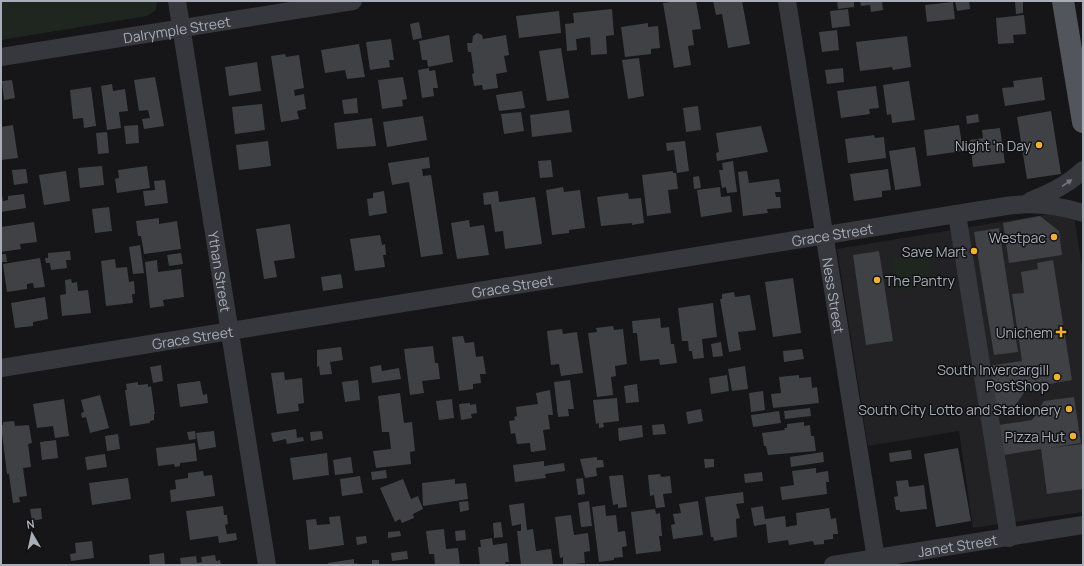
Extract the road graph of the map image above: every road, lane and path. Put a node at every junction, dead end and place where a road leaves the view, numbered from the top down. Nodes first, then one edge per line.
1 (177, 1) edge
2 (353, 1) edge
3 (787, 1) edge
4 (1063, 1) edge
5 (181, 28) junction
6 (1, 57) edge
7 (1083, 122) edge
8 (1083, 170) edge
9 (1024, 204) junction
10 (1083, 213) edge
11 (957, 214) junction
12 (825, 236) junction
13 (230, 331) junction
14 (1, 368) edge
15 (1083, 525) edge
16 (1009, 538) junction
17 (877, 562) edge
18 (267, 565) edge
19 (832, 565) edge

1 - 5 street, Ythan Street
2 - 5 street, Dalrymple Street
3 - 12 street, Ness Street
4 - 7 main road
5 - 6 street, Dalrymple Street
5 - 13 street, Ythan Street
9 -> 8 street, Grace Street
9 - 10 street, Grace Street
9 - 11 street, Grace Street
11 - 12 street, Grace Street
11 - 16 street
12 - 13 street, Grace Street
12 - 17 street, Ness Street
13 - 14 street, Grace Street
13 - 18 street, Ythan Street
15 - 16 street, Janet Street
16 - 17 street, Janet Street
17 - 19 street, Janet Street

